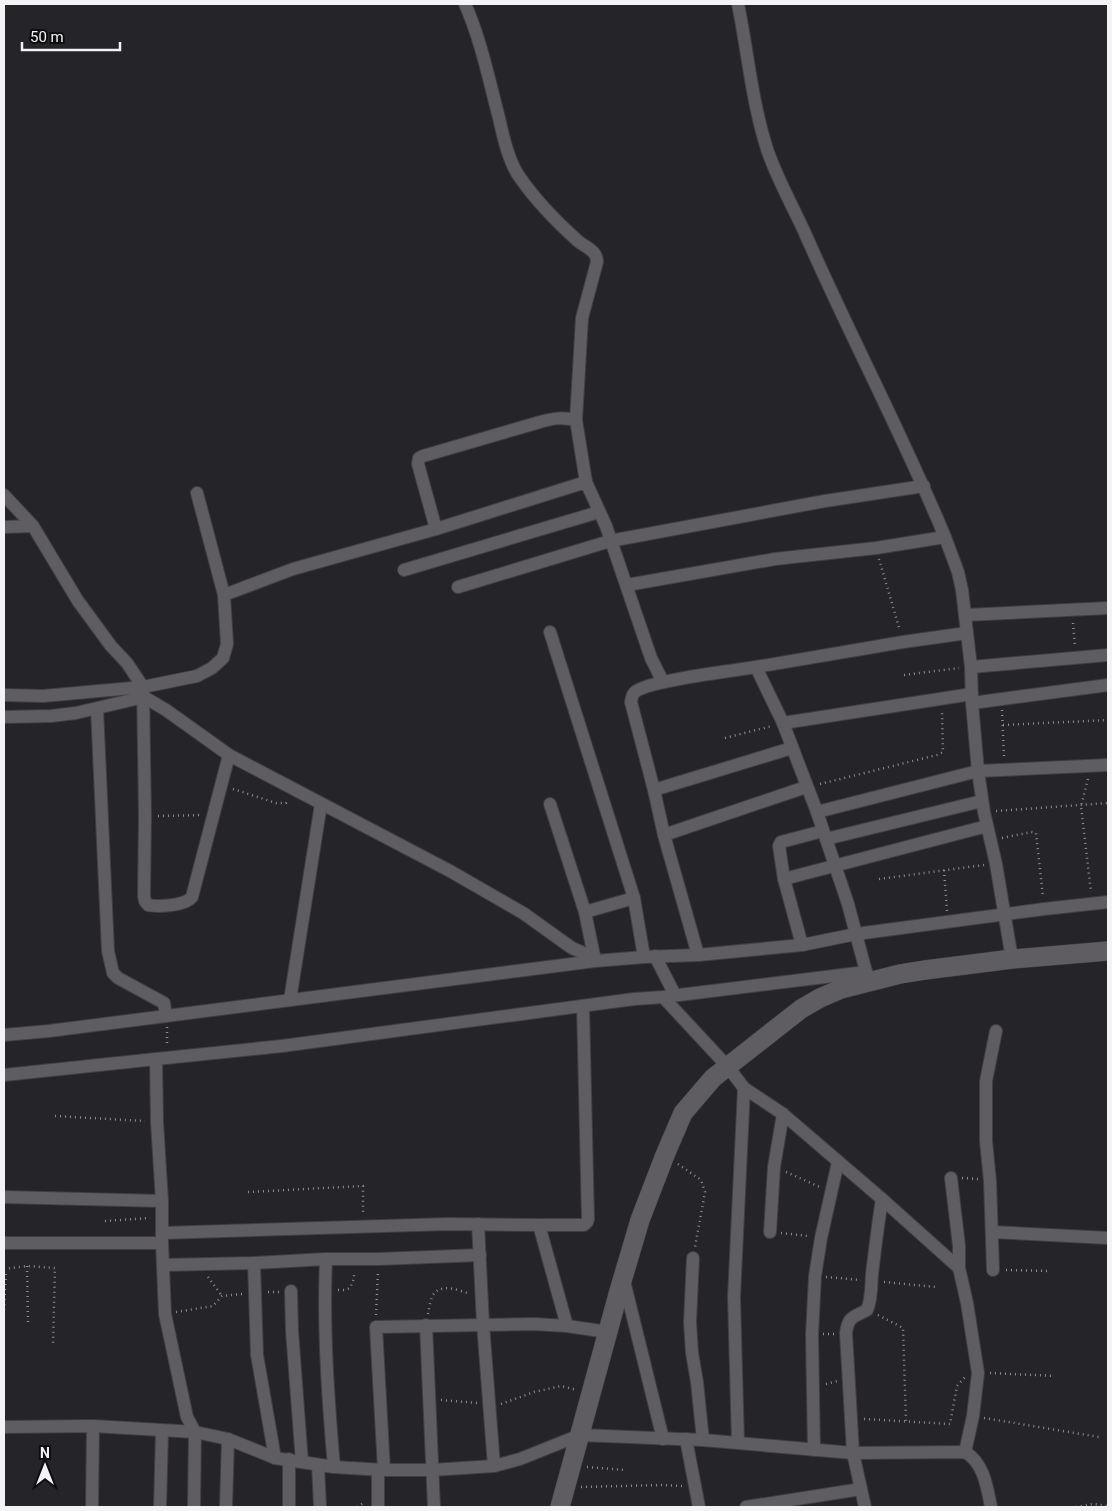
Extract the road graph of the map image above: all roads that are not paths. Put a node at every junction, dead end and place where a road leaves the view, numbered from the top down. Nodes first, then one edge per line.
1 (465, 4) edge
2 (738, 4) edge
3 (576, 420) junction
4 (586, 482) junction
5 (924, 486) junction
6 (197, 493) dead end
7 (4, 495) edge
8 (600, 512) junction
9 (33, 526) junction
10 (4, 527) edge
11 (436, 529) junction
12 (945, 537) junction
13 (610, 541) junction
14 (404, 570) dead end
15 (627, 585) junction
16 (458, 587) dead end
17 (224, 595) junction
18 (1108, 608) edge
19 (965, 614) junction
20 (550, 632) dead end
21 (967, 633) junction
22 (1108, 654) edge
23 (756, 667) junction
24 (971, 667) junction
25 (663, 682) junction
26 (1108, 685) edge
27 (144, 692) junction
28 (4, 695) edge
29 (972, 699) junction
30 (97, 709) junction
31 (4, 717) edge
32 (783, 723) junction
33 (792, 748) junction
34 (229, 755) junction
35 (1108, 764) edge
36 (978, 771) junction
37 (806, 787) junction
38 (654, 790) junction
39 (320, 804) junction
40 (550, 804) dead end
41 (983, 806) junction
42 (817, 812) junction
43 (987, 826) junction
44 (664, 835) junction
45 (825, 835) junction
46 (835, 866) junction
47 (784, 879) junction
48 (634, 898) junction
49 (1108, 902) edge
50 (585, 912) junction
51 (1004, 915) junction
52 (856, 934) junction
53 (802, 944) junction
54 (1108, 951) edge
55 (698, 955) junction
56 (649, 956) junction
57 (595, 958) junction
58 (1012, 959) junction
59 (867, 977) junction
60 (669, 996) junction
61 (290, 1000) junction
62 (583, 1006) junction
63 (166, 1016) junction
64 (996, 1031) dead end
65 (4, 1035) edge
66 (162, 1059) junction
67 (728, 1066) junction
68 (4, 1075) edge
69 (744, 1088) junction
70 (783, 1114) junction
71 (838, 1162) junction
72 (950, 1178) road end
73 (4, 1197) edge
74 (882, 1199) junction
75 (162, 1201) junction
76 (478, 1224) junction
77 (540, 1225) junction
78 (770, 1232) road end
79 (992, 1232) junction
80 (162, 1238) junction
81 (1108, 1238) edge
82 (4, 1243) edge
83 (480, 1255) junction
84 (693, 1258) road end
85 (326, 1259) junction
86 (254, 1263) junction
87 (163, 1265) junction
88 (959, 1268) junction
89 (993, 1270) dead end
90 (623, 1279) junction
91 (291, 1292) dead end
92 (483, 1324) junction
93 (426, 1325) junction
94 (567, 1326) junction
95 (608, 1332) junction
96 (93, 1426) junction
97 (4, 1427) edge
98 (162, 1431) junction
99 (195, 1432) junction
100 (580, 1435) junction
101 (228, 1439) junction
102 (663, 1439) junction
103 (686, 1440) junction
104 (703, 1440) junction
105 (738, 1443) junction
106 (814, 1450) junction
107 (965, 1452) junction
108 (853, 1453) junction
109 (275, 1458) junction
110 (295, 1461) junction
111 (318, 1465) junction
112 (494, 1466) junction
113 (334, 1467) junction
114 (381, 1470) junction
115 (432, 1470) junction
116 (861, 1489) junction
117 (698, 1501) edge
118 (92, 1507) edge
119 (160, 1507) edge
120 (194, 1507) edge
121 (226, 1507) edge
122 (289, 1507) edge
123 (320, 1507) edge
124 (378, 1507) edge
125 (434, 1507) edge
126 (560, 1507) edge
127 (746, 1507) edge
128 (865, 1507) edge
129 (992, 1507) edge

1 - 3 street
2 - 5 street
3 - 4 street
3 - 11 street
4 - 8 street
4 - 11 street
5 - 12 street
5 - 13 street
6 - 17 street
7 - 9 street
8 - 13 street
8 - 14 street
9 - 10 street
9 - 27 street
11 - 17 street
12 - 15 street
12 - 19 street
13 - 15 street
13 - 16 street
15 - 25 street
17 - 27 street
18 - 19 street
19 - 21 street
20 - 48 street
21 - 23 street
21 - 24 street
22 - 24 street
23 - 25 street
23 - 32 street
24 - 29 street
25 - 38 street
26 - 29 street
27 - 28 street
27 - 30 street
27 - 34 street
27 - 34 street
29 - 32 street
29 - 36 street
30 - 31 street
30 - 63 street
32 - 33 street
33 - 37 street
33 - 38 street
34 - 39 street
35 - 36 street
36 - 41 street
36 - 42 street
37 - 42 street
37 - 44 street
38 - 44 street
39 - 57 street
39 - 61 street
40 - 50 street
41 - 43 street
41 - 45 street
42 - 45 street
43 - 46 street
43 - 51 street
44 - 55 street
45 - 46 street
45 - 47 street
46 - 47 street
46 - 52 street
47 - 53 street
48 - 50 street
48 - 56 street
49 - 51 street
50 - 57 street
51 - 52 street
51 - 58 street
52 - 53 street
52 - 59 street
53 - 55 street
54 - 58 main road
55 - 56 street
56 - 57 street
56 - 60 street
57 - 61 street
58 - 59 main road
59 - 60 street
59 - 67 main road
60 - 62 street
60 - 67 street
61 - 63 street
62 - 66 street
62 - 77 street
63 - 65 street
64 - 79 street
66 - 68 street
66 - 75 street
67 - 69 street
67 - 90 main road
69 - 70 street
69 - 105 street
70 - 71 street
70 - 78 street
71 - 74 street
71 - 106 street
72 - 88 street
73 - 75 street
74 - 88 street
74 - 108 street
75 - 80 street
76 - 77 street
76 - 80 street
76 - 83 street
77 - 94 street
79 - 81 street
79 - 89 street
80 - 82 street
80 - 87 street
83 - 85 street
83 - 92 street
84 - 104 street
85 - 86 street
85 - 113 street
86 - 87 street
86 - 109 street
87 - 99 street
88 - 107 street
90 - 95 main road
90 - 102 street
91 - 110 street
92 - 93 street
92 - 94 street
92 - 112 street
93 - 114 street
93 - 115 street
94 - 95 street
95 - 100 main road
96 - 97 street
96 - 98 street
96 - 118 street
98 - 99 street
98 - 119 street
99 - 101 street
99 - 120 street
100 - 102 street
100 - 112 street
100 - 126 main road
101 - 109 street
101 - 121 street
102 - 103 street
103 - 104 street
103 - 117 street
104 - 105 street
105 - 106 street
106 - 108 street
107 - 108 street
107 - 129 street
108 - 116 street
109 - 110 street
110 - 111 street
110 - 122 street
111 - 113 street
111 - 123 street
112 - 115 street
113 - 114 street
114 - 115 street
114 - 124 street
115 - 125 street
116 - 127 street
116 - 128 street

